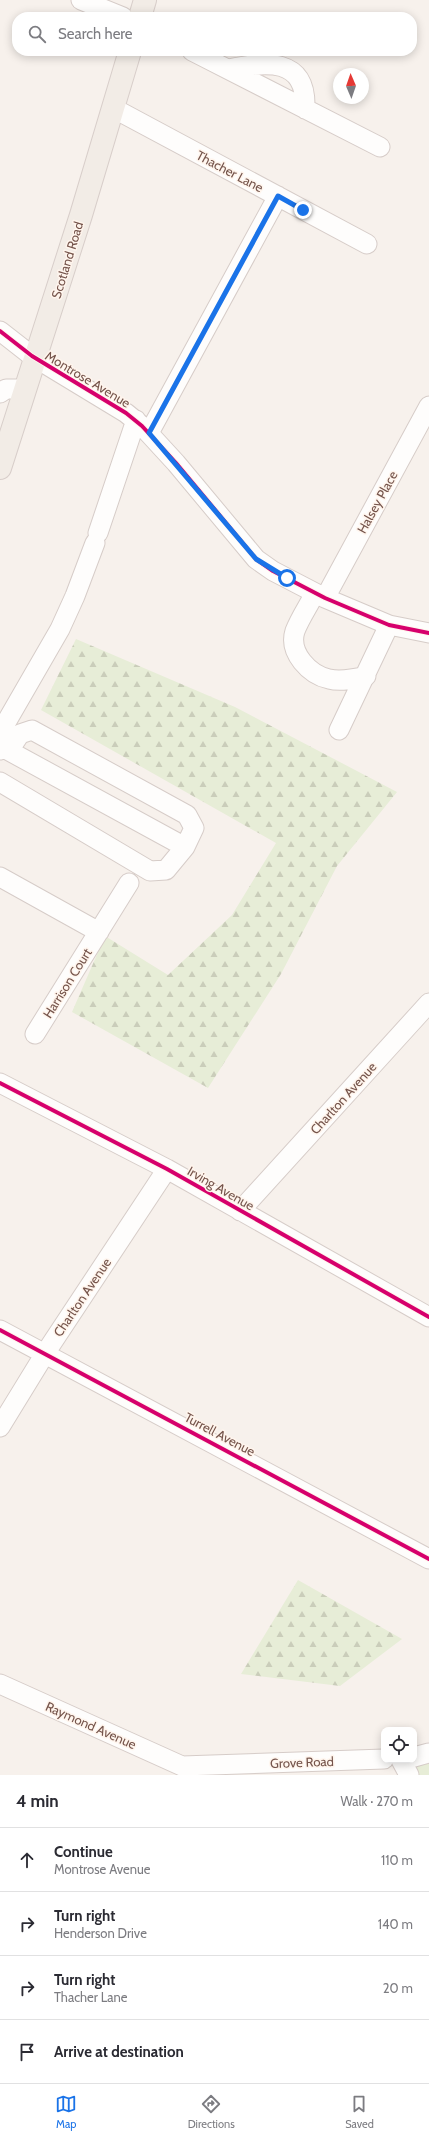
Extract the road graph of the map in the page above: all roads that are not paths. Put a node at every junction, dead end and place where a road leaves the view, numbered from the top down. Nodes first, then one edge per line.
1 (81, 0) edge
2 (146, 0) edge
3 (111, 12) edge
4 (142, 12) edge
5 (129, 56) edge
6 (202, 56) edge
7 (228, 69) junction
8 (113, 108) junction
9 (305, 108) junction
10 (380, 147) dead end
11 (278, 196) junction
12 (367, 244) dead end
13 (0, 331) edge
14 (36, 359) junction
15 (26, 389) junction
16 (0, 392) edge
17 (429, 406) edge
18 (142, 426) junction
19 (0, 468) edge
20 (320, 595) junction
21 (389, 625) junction
22 (429, 633) edge
23 (366, 676) junction
24 (339, 730) dead end
25 (3, 745) edge
26 (0, 782) edge
27 (185, 847) junction
28 (0, 877) edge
29 (129, 883) dead end
30 (99, 932) junction
31 (429, 1003) edge
32 (35, 1034) dead end
33 (0, 1083) edge
34 (168, 1169) junction
35 (240, 1211) junction
36 (429, 1318) edge
37 (0, 1330) edge
38 (46, 1352) junction
39 (0, 1427) edge
40 (429, 1559) edge
41 (0, 1684) edge
42 (429, 1753) edge
43 (417, 1756) edge
44 (381, 1759) edge
45 (386, 1763) edge
46 (403, 1763) edge
47 (179, 1771) edge
48 (380, 1775) edge
49 (409, 1775) edge

1 - 3 street
2 - 4 main road
5 - 8 main road, Scotland Road
6 - 7 street
7 - 9 street
7 - 9 street
8 - 11 street, Thacher Lane
8 - 14 main road, Scotland Road
9 - 10 street
11 - 12 street, Thacher Lane
11 - 18 street
13 - 14 street, Montrose Avenue
14 - 15 main road, Scotland Road
14 - 18 street, Montrose Avenue
15 - 16 street
15 - 19 main road, Scotland Road
17 - 20 street, Halsey Place
18 - 20 street, Montrose Avenue
18 - 25 street
20 - 21 street, Montrose Avenue
20 - 23 street
21 - 22 street, Montrose Avenue
21 - 23 street
23 - 24 street
25 - 27 street
25 - 27 street
26 - 27 street
28 - 30 street
29 - 30 street, Harrison Court
30 - 32 street, Harrison Court
31 - 35 street, Charlton Avenue
33 - 34 street, Irving Avenue
34 - 35 street, Irving Avenue
34 - 38 street, Charlton Avenue
35 - 36 street, Irving Avenue
37 - 38 street, Turrell Avenue
38 - 39 street, Charlton Avenue
38 - 40 street, Turrell Avenue
41 - 47 street, Raymond Avenue
42 - 43 street
44 - 47 street, Grove Road
45 - 48 street
46 - 49 street

